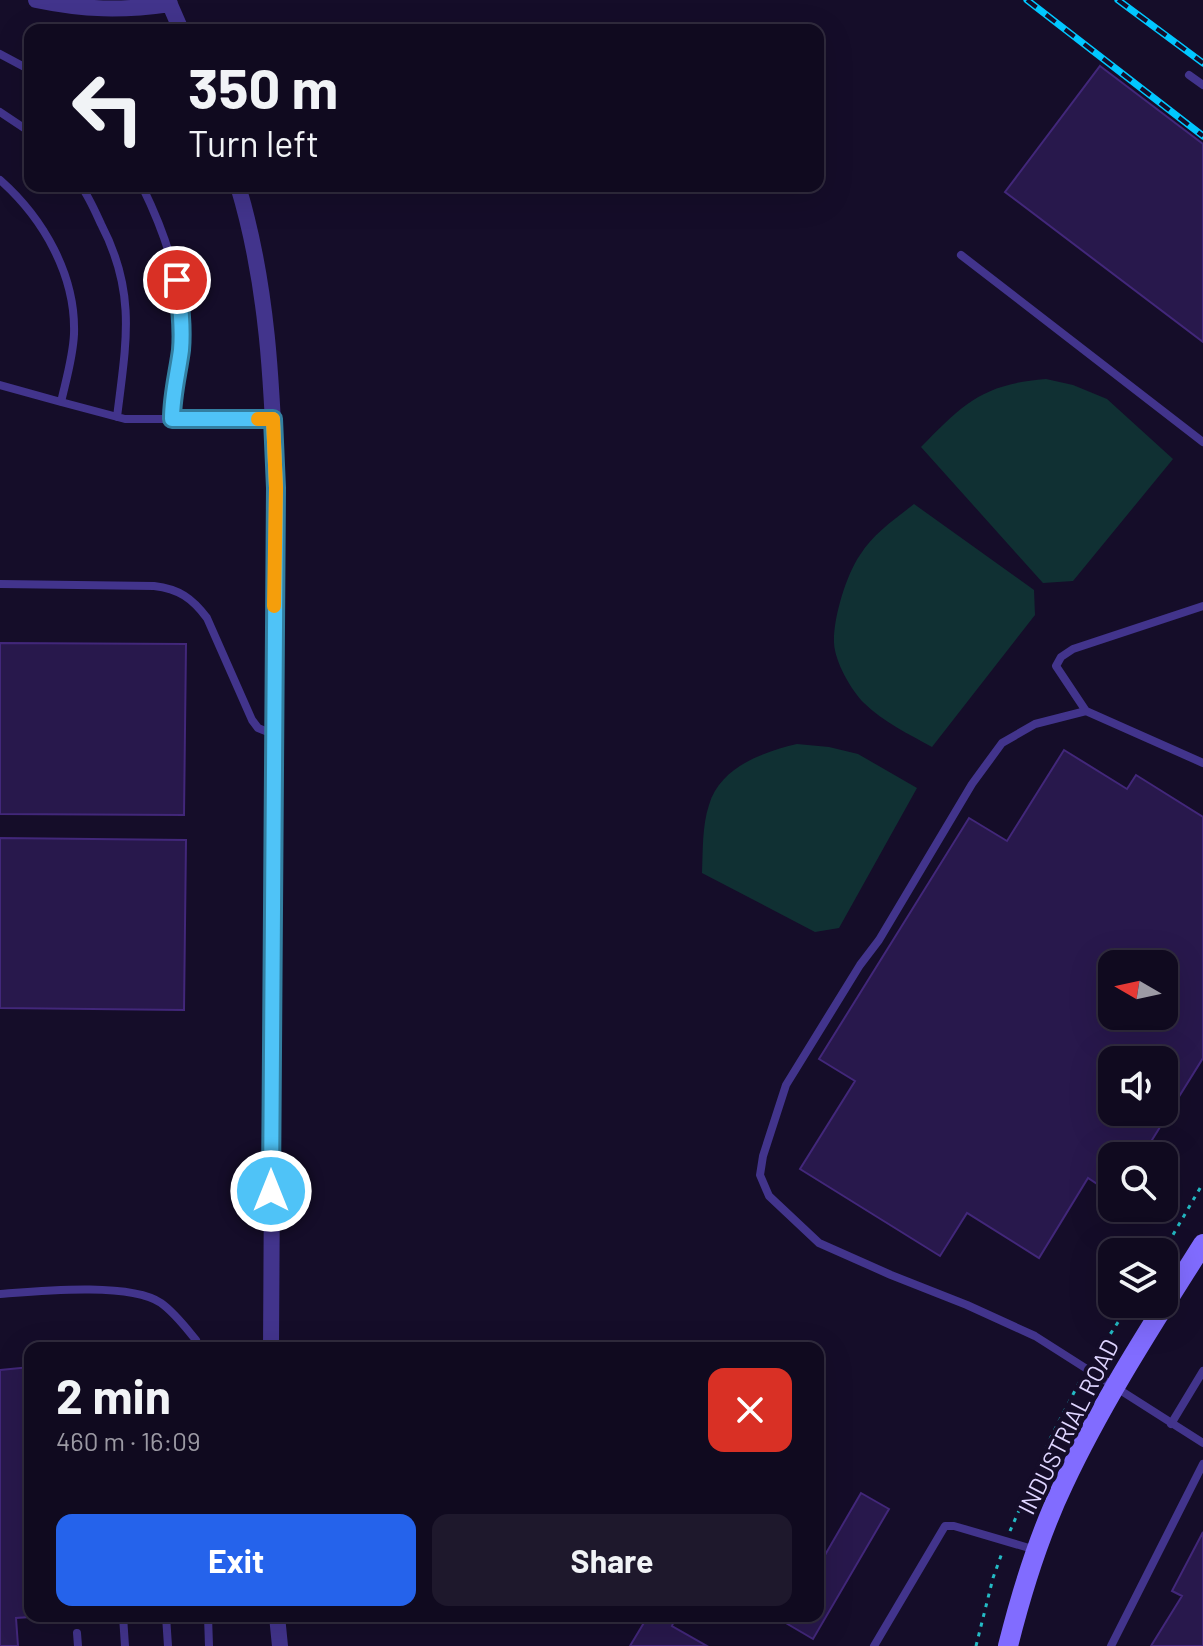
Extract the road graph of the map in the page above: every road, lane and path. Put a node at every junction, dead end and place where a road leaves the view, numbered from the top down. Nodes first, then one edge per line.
1 (36, 0) edge
2 (169, 2) edge
3 (178, 24) edge
4 (0, 54) edge
5 (24, 67) edge
6 (1189, 75) dead end
7 (1203, 85) edge
8 (0, 112) edge
9 (24, 128) edge
10 (0, 180) edge
11 (84, 192) edge
12 (145, 192) edge
13 (239, 192) edge
14 (961, 255) dead end
15 (0, 385) edge
16 (61, 402) junction
17 (117, 417) junction
18 (172, 419) junction
19 (273, 419) junction
20 (1203, 442) edge
21 (0, 584) edge
22 (1203, 606) edge
23 (1086, 711) junction
24 (273, 734) junction
25 (1203, 763) edge
26 (1203, 1183) edge
27 (1171, 1238) edge
28 (1203, 1244) edge
29 (0, 1294) edge
30 (1121, 1318) edge
31 (197, 1342) edge
32 (271, 1342) edge
33 (1086, 1370) junction
34 (1203, 1371) edge
35 (1115, 1389) junction
36 (1171, 1424) junction
37 (1203, 1443) edge
38 (1203, 1464) edge
39 (1006, 1541) junction
40 (1036, 1550) junction
41 (123, 1622) edge
42 (166, 1622) edge
43 (208, 1622) edge
44 (278, 1622) edge
45 (77, 1633) dead end
46 (78, 1646) edge
47 (125, 1646) edge
48 (168, 1646) edge
49 (209, 1646) edge
50 (280, 1646) edge
51 (874, 1646) edge
52 (976, 1646) edge
53 (1008, 1646) edge
54 (1111, 1646) edge

1 - 2 street
2 - 3 street
4 - 5 lane
6 - 7 lane
8 - 9 lane
10 - 16 lane
11 - 17 lane
12 - 18 lane
13 - 19 street
14 - 20 lane
15 - 16 lane
16 - 17 lane
17 - 18 lane
18 - 19 lane
19 - 24 street
21 - 24 lane
22 - 23 lane
23 - 25 lane
23 - 33 lane
24 - 32 street
26 - 27 path
28 - 35 main road, INDUSTRIAL ROAD
29 - 31 lane
30 - 33 path
33 - 35 lane
33 - 39 path
34 - 36 lane
35 - 36 lane
35 - 40 main road, INDUSTRIAL ROAD
36 - 37 lane
38 - 54 lane
39 - 40 lane
39 - 51 lane
39 - 52 path
40 - 53 main road, INDUSTRIAL ROAD
41 - 47 lane
42 - 48 lane
43 - 49 lane
44 - 50 street
45 - 46 lane

